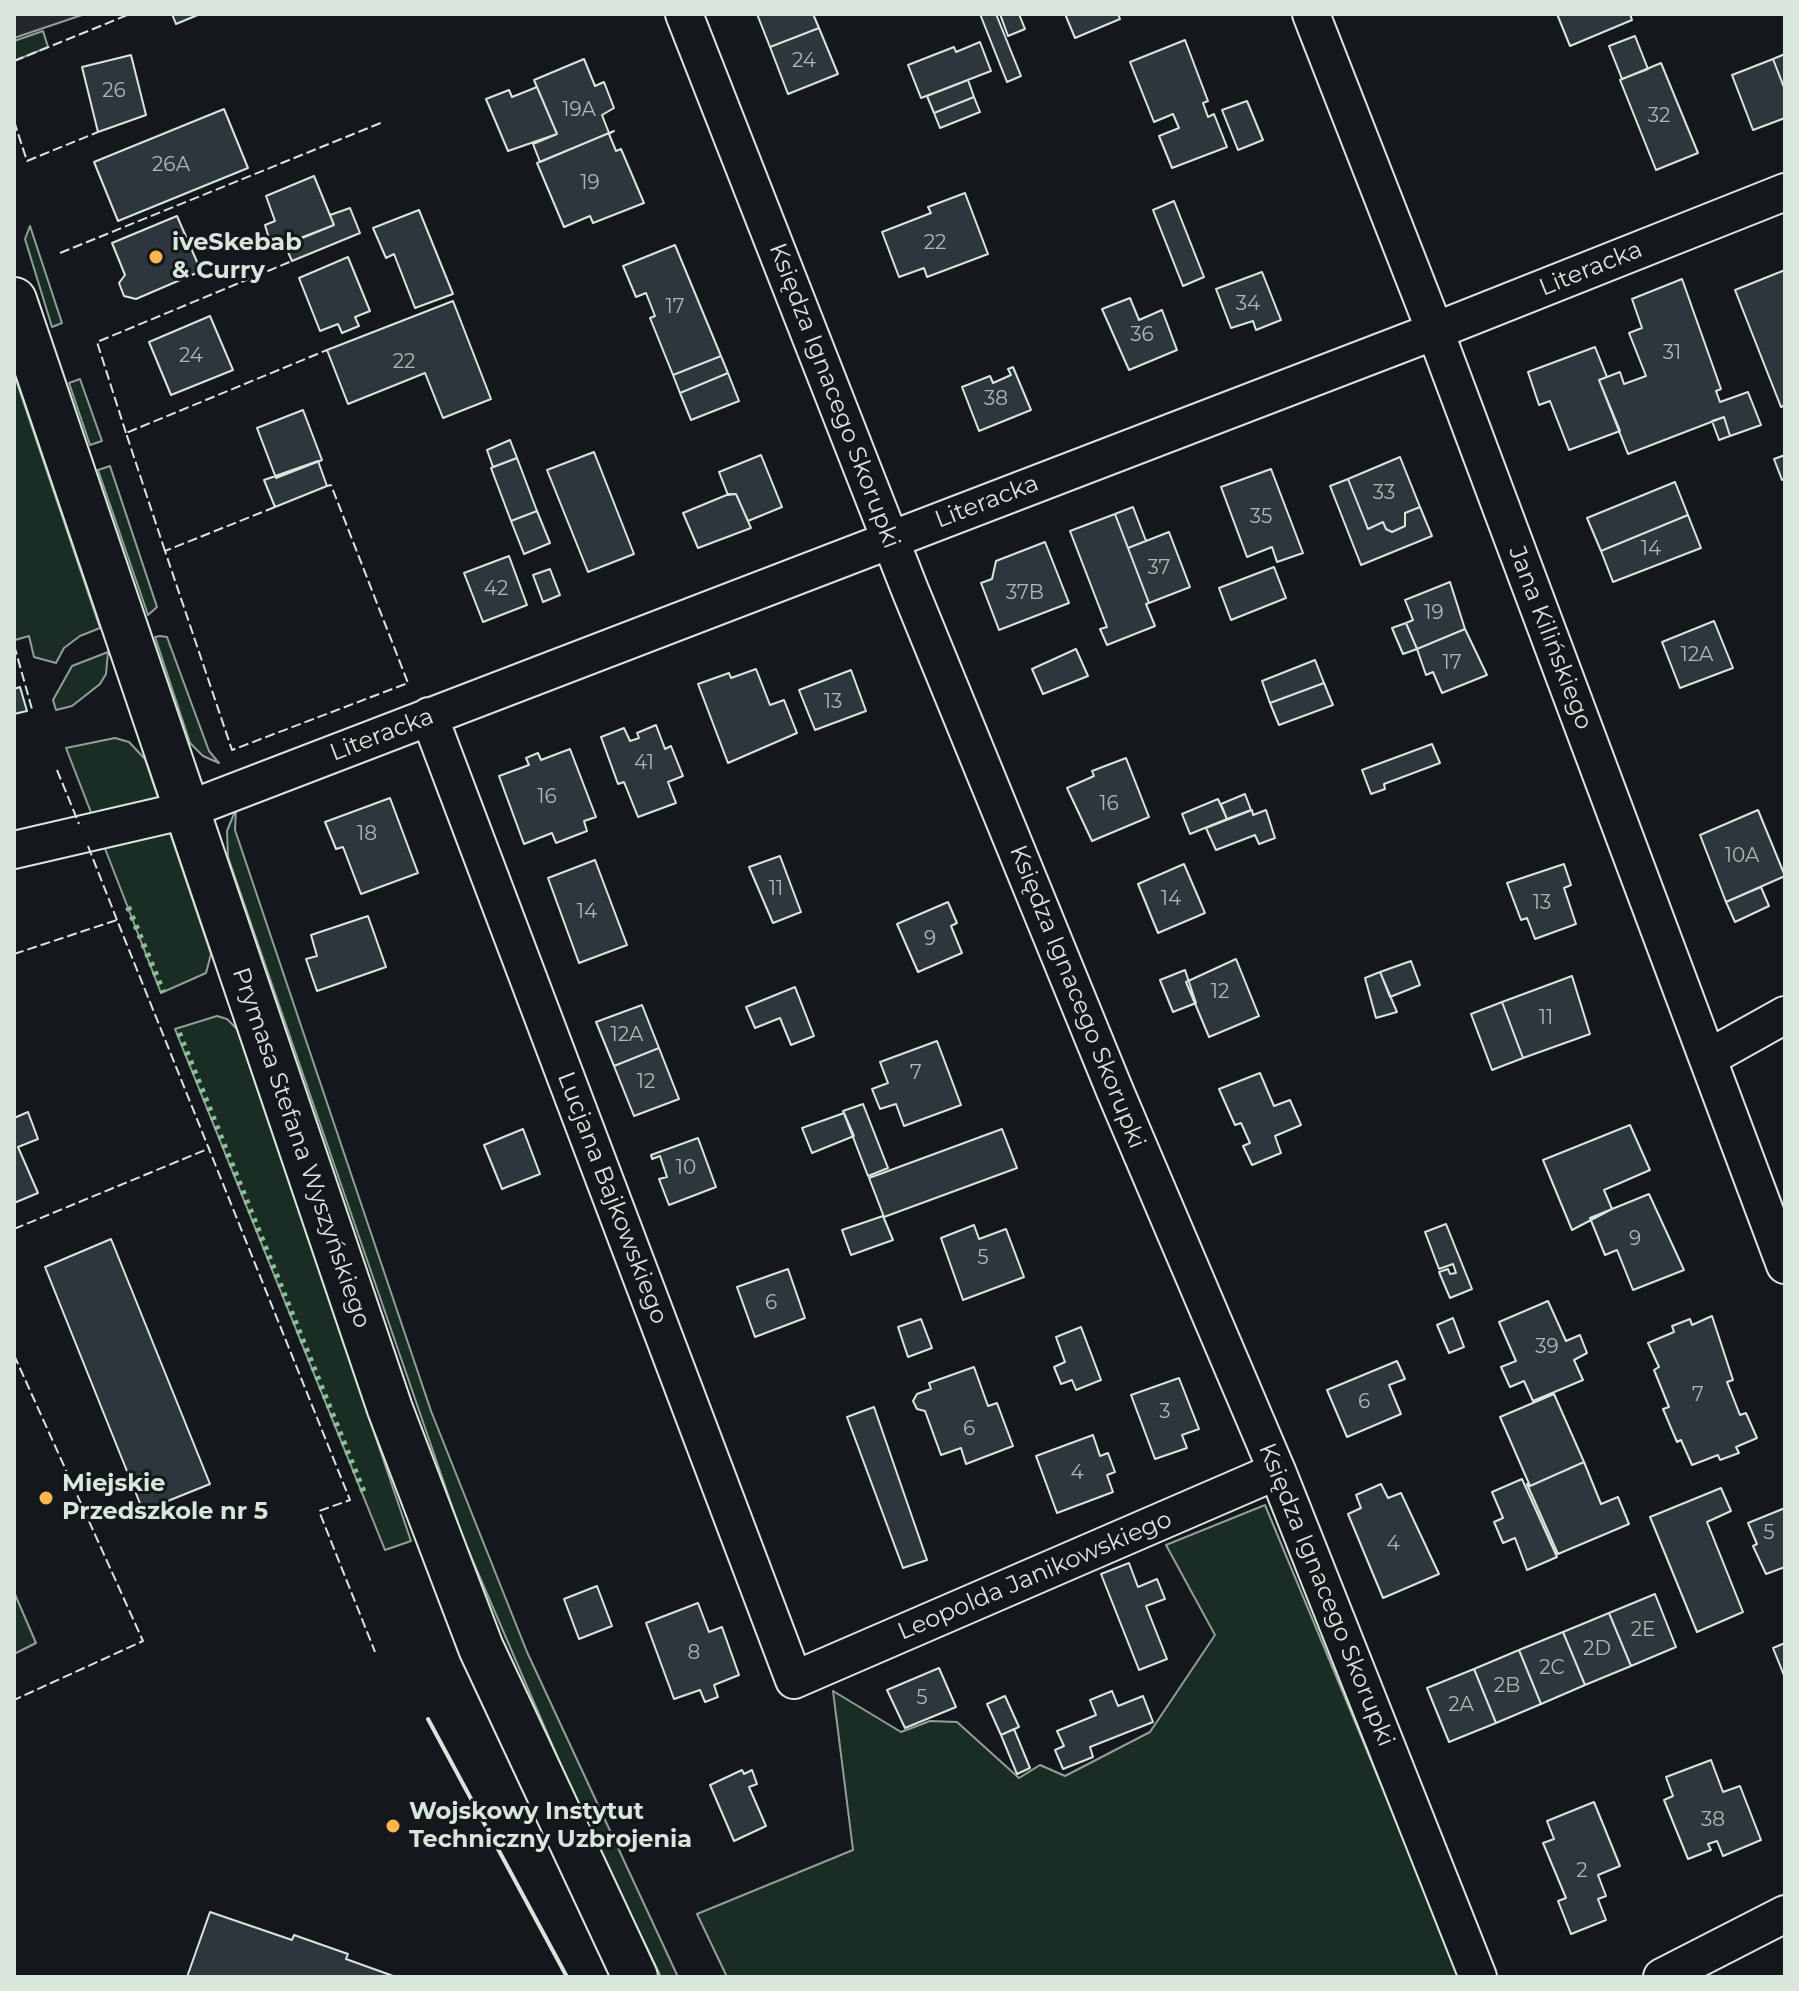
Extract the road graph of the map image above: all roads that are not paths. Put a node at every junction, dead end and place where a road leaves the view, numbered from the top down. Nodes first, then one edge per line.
1 (684, 14) edge
2 (1311, 14) edge
3 (1785, 192) edge
4 (14, 300) edge
5 (1435, 331) junction
6 (890, 539) junction
7 (429, 716) junction
8 (187, 810) junction
9 (14, 850) edge
10 (1785, 1015) edge
11 (1708, 1058) junction
12 (1785, 1265) edge
13 (1277, 1471) junction
14 (794, 1680) joint
15 (1785, 1914) edge
16 (635, 1977) edge
17 (1478, 1977) edge
18 (1662, 1977) edge

1 - 6 street, Księdza Ignacego Skorupki
2 - 5 street, Jana Kilińskiego
3 - 5 street, Literacka
4 - 8 main road, Prymasa Stefana Wyszyńskiego
5 - 6 street, Literacka
5 - 11 street, Jana Kilińskiego
6 - 7 street, Literacka
6 - 13 street, Księdza Ignacego Skorupki
7 - 8 street, Literacka
7 - 14 street, Lucjana Bajkowskiego
8 - 9 street, Literacka
8 - 16 main road, Prymasa Stefana Wyszyńskiego
10 - 11 street
11 - 12 street, Jana Kilińskiego
13 - 14 street, Leopolda Janikowskiego
13 - 17 street, Księdza Ignacego Skorupki
15 - 18 street

